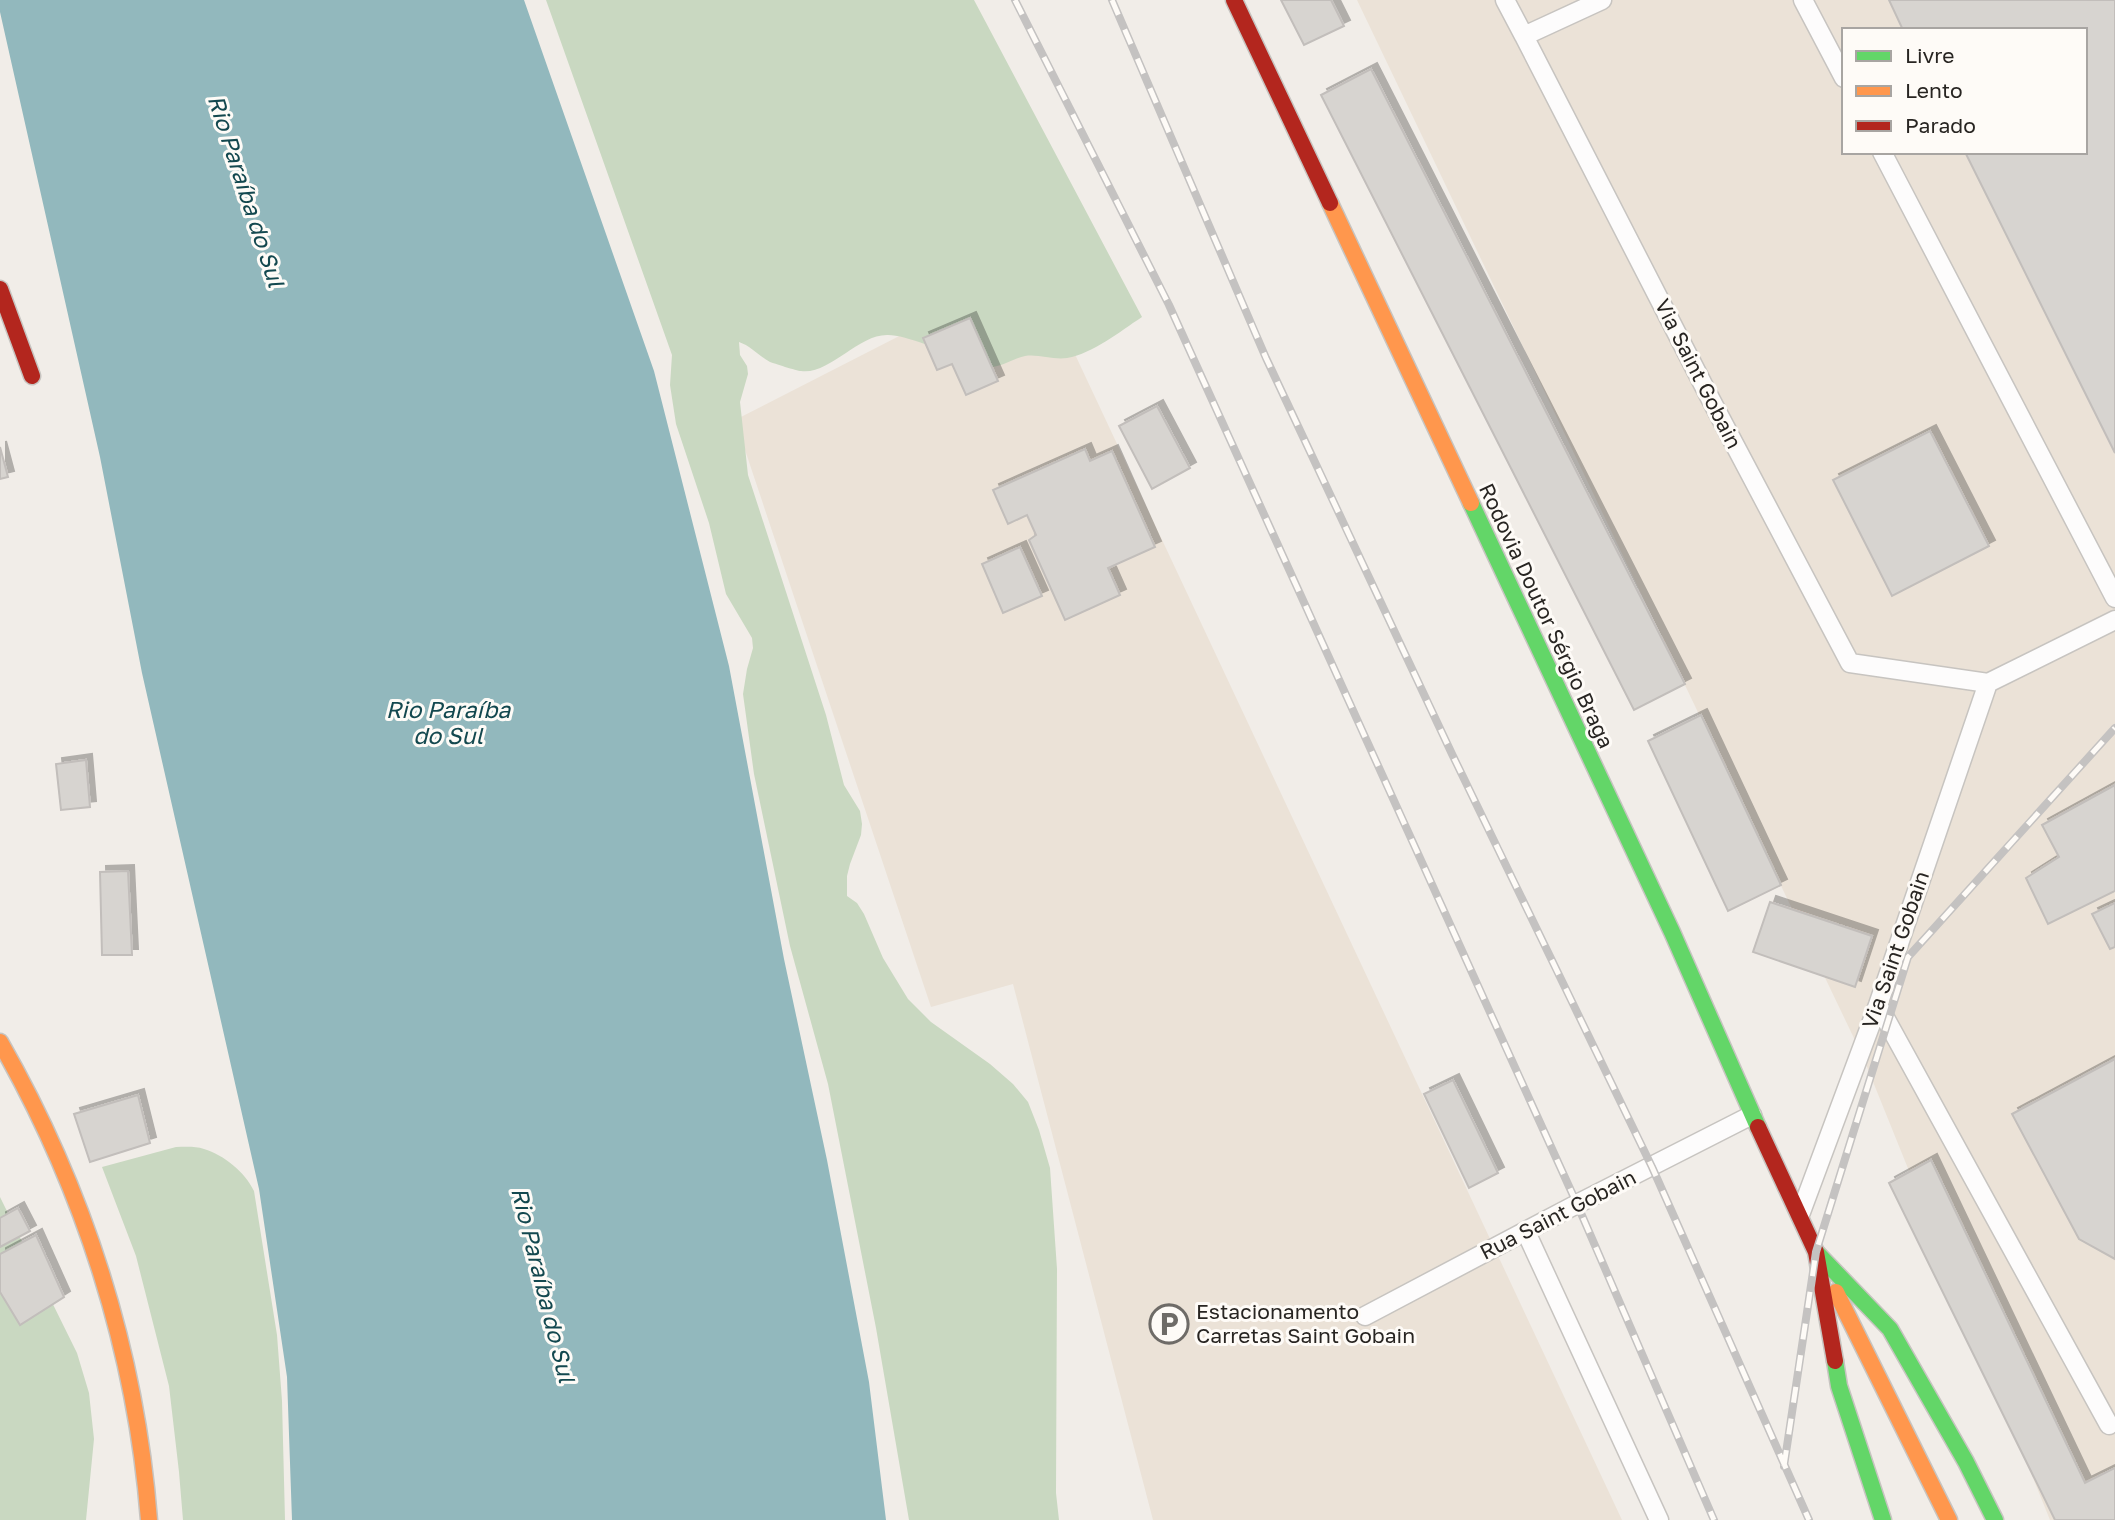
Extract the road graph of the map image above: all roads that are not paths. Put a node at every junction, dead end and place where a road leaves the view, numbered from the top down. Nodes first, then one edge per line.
1 (1234, 0) edge
2 (1505, 0) edge
3 (1602, 0) edge
4 (1803, 0) edge
5 (1524, 36) junction
6 (1842, 74) edge
7 (1883, 154) edge
8 (0, 289) edge
9 (32, 376) dead end
10 (2115, 598) edge
11 (2115, 620) edge
12 (1988, 683) junction
13 (1878, 1005) junction
14 (0, 1042) edge
15 (1752, 1115) junction
16 (1800, 1215) junction
17 (1526, 1232) junction
18 (1816, 1252) junction
19 (1365, 1316) dead end
20 (2109, 1425) dead end
21 (149, 1520) edge
22 (1659, 1520) edge
23 (1883, 1520) edge
24 (1948, 1520) edge
25 (1996, 1520) edge

1 - 15 main road, Rodovia Doutor Sérgio Braga
2 - 5 lane
3 - 5 lane
4 - 6 lane
5 - 12 lane, Via Saint Gobain
7 - 10 lane
8 - 9 main road
11 - 12 lane
12 - 13 lane, Via Saint Gobain
13 - 16 lane, Via Saint Gobain
13 - 20 lane
14 - 21 main road
15 - 16 main road, Rodovia Doutor Sérgio Braga
15 - 17 lane, Rua Saint Gobain
16 - 18 main road, Rodovia Doutor Sérgio Braga
17 - 19 lane, Rua Saint Gobain
17 - 22 lane
18 - 23 main road, Rodovia Doutor Sérgio Braga
18 - 24 main road
18 - 25 main road, Rodovia Doutor Sérgio Braga

